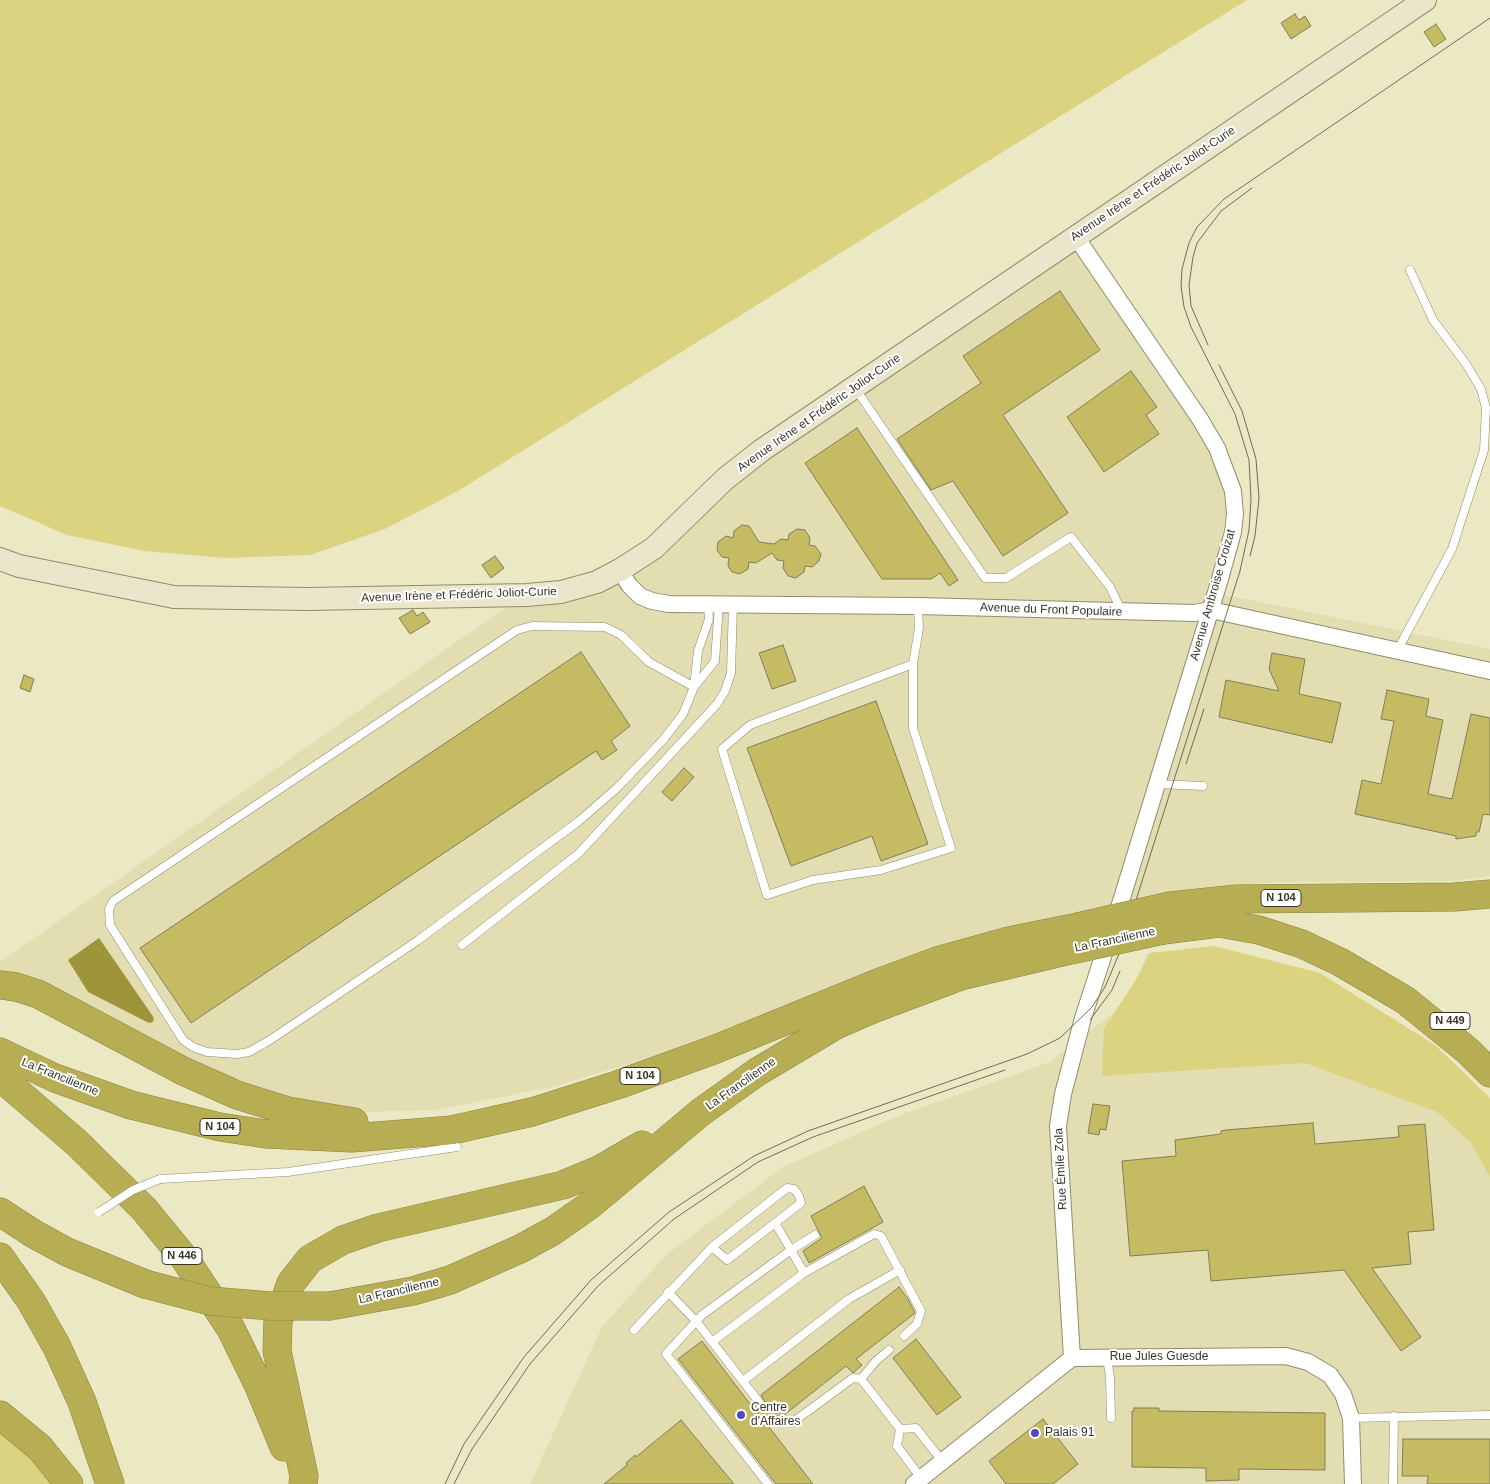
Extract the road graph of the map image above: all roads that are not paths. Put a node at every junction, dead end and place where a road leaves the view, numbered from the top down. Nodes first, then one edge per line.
1 (1425, 0) edge
2 (1076, 237) junction
3 (1410, 270) dead end
4 (854, 387) junction
5 (0, 559) edge
6 (620, 570) junction
7 (720, 604) junction
8 (918, 606) junction
9 (1211, 610) junction
10 (1122, 612) junction
11 (1397, 651) junction
12 (912, 664) junction
13 (1490, 671) edge
14 (694, 687) junction
15 (1156, 784) junction
16 (1203, 786) dead end
17 (1490, 894) edge
18 (1122, 898) joint
19 (1166, 918) junction
20 (1074, 938) junction
21 (462, 945) dead end
22 (0, 985) edge
23 (1405, 1000) junction
24 (0, 1052) edge
25 (1490, 1053) edge
26 (1490, 1073) edge
27 (0, 1077) edge
28 (701, 1112) junction
29 (454, 1138) junction
30 (0, 1212) edge
31 (99, 1212) dead end
32 (775, 1223) junction
33 (815, 1236) dead end
34 (712, 1247) junction
35 (791, 1250) junction
36 (0, 1258) edge
37 (900, 1270) junction
38 (804, 1273) junction
39 (668, 1292) junction
40 (696, 1321) junction
41 (634, 1330) dead end
42 (904, 1336) dead end
43 (712, 1342) junction
44 (889, 1350) dead end
45 (1107, 1357) junction
46 (1072, 1358) junction
47 (861, 1379) junction
48 (743, 1381) junction
49 (759, 1402) dead end
50 (0, 1415) edge
51 (1490, 1415) edge
52 (1394, 1416) junction
53 (1111, 1418) dead end
54 (1351, 1418) junction
55 (793, 1422) dead end
56 (900, 1429) junction
57 (943, 1462) junction
58 (917, 1481) edge
59 (69, 1484) edge
60 (110, 1484) edge
61 (295, 1484) edge
62 (303, 1484) edge
63 (768, 1484) edge
64 (1353, 1484) edge
65 (1393, 1484) edge

1 - 2 main road, Avenue Irène et Frédéric Joliot-Curie
2 - 4 main road, Avenue Irène et Frédéric Joliot-Curie
2 - 9 street, Avenue Ambroise Croizat
3 - 11 lane
4 - 6 main road, Avenue Irène et Frédéric Joliot-Curie
4 - 10 lane
5 - 6 main road, Avenue Irène et Frédéric Joliot-Curie
6 - 7 street, Avenue du Front Populaire
7 - 8 street, Avenue du Front Populaire
7 - 14 lane
7 - 14 lane
7 - 21 lane
8 - 10 street, Avenue du Front Populaire
8 - 12 lane
9 - 10 street, Avenue du Front Populaire
9 - 11 street, Avenue du Front Populaire
9 - 15 street, Avenue Ambroise Croizat
11 - 13 street, Avenue du Front Populaire
12 - 12 lane
14 - 14 lane
15 - 16 lane
15 - 18 street, Avenue Ambroise Croizat
17 - 19 highway, La Francilienne / N 104
18 - 46 street, Rue Émile Zola
19 - 20 highway, La Francilienne / N 104, bridge
19 - 23 highway, La Francilienne / N 104
20 - 28 highway, La Francilienne / N 104
20 - 29 highway, La Francilienne / N 104
22 - 29 highway
23 - 25 highway, N 449
23 - 26 highway, La Francilienne / N 104
24 - 29 highway, La Francilienne / N 104
27 - 61 highway, N 446
28 - 30 highway, La Francilienne / N 104, bridge
28 - 62 highway
29 - 31 lane, bridge
32 - 34 lane
32 - 34 lane
32 - 35 lane
33 - 35 lane
34 - 39 lane
35 - 38 lane
35 - 40 lane
36 - 60 highway
37 - 38 lane
37 - 42 lane
37 - 48 lane
38 - 43 lane
39 - 40 lane
39 - 41 lane
40 - 43 lane
40 - 63 lane
43 - 48 lane
44 - 47 lane
45 - 46 street, Rue Jules Guesde
45 - 53 lane
45 - 54 street, Rue Jules Guesde
46 - 57 street
47 - 55 lane
47 - 56 lane
48 - 49 lane
50 - 59 highway
51 - 52 lane
52 - 54 lane
52 - 65 lane
54 - 64 street, Rue Jules Guesde
56 - 57 lane
56 - 58 lane
57 - 58 street

